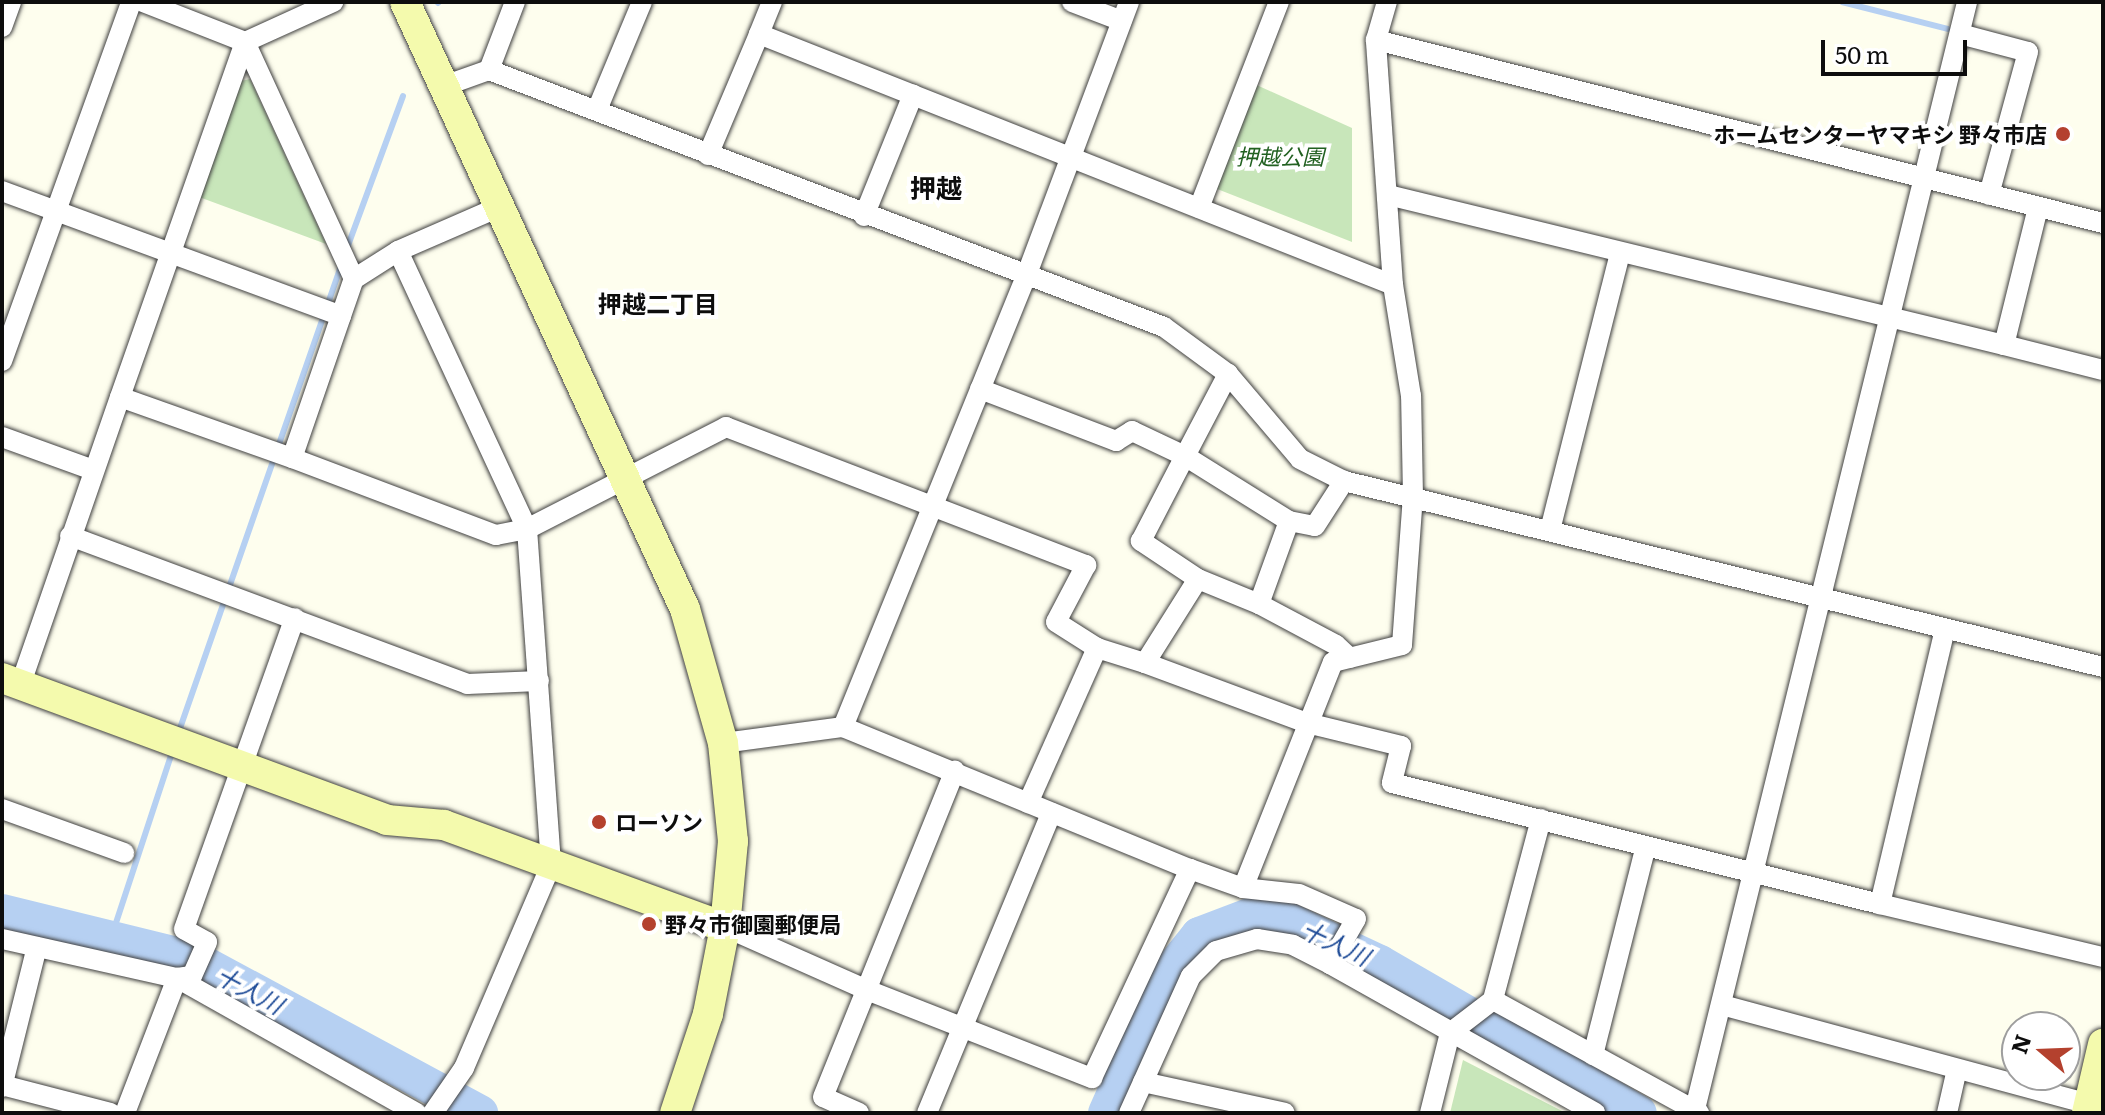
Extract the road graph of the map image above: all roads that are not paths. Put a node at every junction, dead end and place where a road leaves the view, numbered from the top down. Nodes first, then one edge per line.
1 (11, 2) edge
2 (131, 2) edge
3 (143, 2) edge
4 (333, 2) edge
5 (405, 2) edge
6 (515, 2) edge
7 (642, 2) edge
8 (772, 2) edge
9 (1072, 2) edge
10 (1279, 2) edge
11 (1387, 2) edge
12 (1967, 2) edge
13 (1125, 12) edge
14 (2, 27) edge
15 (759, 34) junction
16 (1960, 34) junction
17 (1376, 40) junction
18 (245, 42) junction
19 (489, 70) junction
20 (444, 86) junction
21 (913, 95) junction
22 (597, 110) junction
23 (708, 155) junction
24 (1072, 157) junction
25 (1922, 176) junction
26 (2, 191) edge
27 (1388, 195) junction
28 (1989, 195) junction
29 (499, 207) junction
30 (1199, 208) junction
31 (2038, 208) junction
32 (56, 211) junction
33 (864, 216) junction
34 (2103, 223) edge
35 (398, 251) junction
36 (171, 253) junction
37 (1620, 253) junction
38 (352, 274) junction
39 (1025, 279) junction
40 (1393, 285) junction
41 (331, 312) junction
42 (1889, 318) junction
43 (2004, 345) junction
44 (2, 361) edge
45 (2103, 370) edge
46 (1228, 374) junction
47 (980, 389) junction
48 (120, 397) junction
49 (2, 437) edge
50 (281, 454) junction
51 (1185, 456) junction
52 (93, 470) junction
53 (623, 479) junction
54 (1344, 481) junction
55 (1413, 496) junction
56 (930, 506) junction
57 (1289, 521) junction
58 (527, 529) junction
59 (1550, 530) junction
60 (70, 536) junction
61 (1198, 579) junction
62 (1819, 597) junction
63 (1259, 604) junction
64 (295, 618) junction
65 (1945, 629) junction
66 (1097, 648) junction
67 (1350, 658) junction
68 (1145, 663) junction
69 (2103, 667) edge
70 (539, 681) junction
71 (11, 682) edge
72 (1307, 723) junction
73 (843, 727) junction
74 (723, 743) junction
75 (243, 769) junction
76 (955, 771) junction
77 (1028, 803) junction
78 (2, 809) edge
79 (1051, 813) junction
80 (1541, 819) junction
81 (1645, 850) junction
82 (124, 853) dead end
83 (551, 865) junction
84 (1190, 869) junction
85 (1752, 872) junction
86 (1243, 888) junction
87 (1880, 904) junction
88 (725, 927) junction
89 (2, 939) edge
90 (37, 947) junction
91 (2103, 957) edge
92 (1332, 960) junction
93 (185, 977) junction
94 (867, 990) junction
95 (1489, 1003) junction
96 (1722, 1005) junction
97 (963, 1027) junction
98 (1455, 1030) junction
99 (2103, 1044) edge
100 (1593, 1055) junction
101 (1957, 1069) junction
102 (1143, 1082) junction
103 (2, 1086) edge
104 (2088, 1109) edge
105 (429, 1112) edge
106 (678, 1112) edge
107 (1593, 1112) edge
108 (1696, 1112) edge
109 (110, 1113) edge
110 (125, 1113) edge
111 (859, 1113) edge
112 (927, 1113) edge
113 (1129, 1113) edge
114 (1285, 1113) edge
115 (1430, 1113) edge
116 (1947, 1113) edge

1 - 14 street
2 - 32 street
3 - 18 street
4 - 18 street
5 - 20 street
6 - 19 street
7 - 22 street
8 - 15 street
9 - 13 street
10 - 30 street
11 - 17 street
12 - 16 street
13 - 24 street
15 - 21 street
15 - 23 street
16 - 25 street
16 - 28 street
17 - 25 street
17 - 27 street
18 - 36 street
18 - 38 street
19 - 20 street
19 - 22 street
20 - 29 street
21 - 24 street
21 - 33 street
22 - 23 street
23 - 33 street
24 - 30 street
24 - 39 street
25 - 28 street
25 - 42 street
26 - 32 street
27 - 37 street
27 - 40 street
28 - 31 street
29 - 35 street
29 - 53 street
30 - 40 street
31 - 34 street
31 - 43 street
32 - 36 street
32 - 44 street
33 - 39 street
35 - 38 street
35 - 58 street
36 - 41 street
36 - 48 street
37 - 42 street
37 - 59 street
38 - 41 street
39 - 46 street
39 - 47 street
40 - 55 street
41 - 50 street
42 - 43 street
42 - 62 street
43 - 45 street
46 - 51 street
46 - 54 street
47 - 51 street
47 - 56 street
48 - 50 street
48 - 52 street
49 - 52 street
50 - 58 street
51 - 57 street
51 - 61 street
52 - 60 street
53 - 56 street
53 - 58 street
53 - 74 street
54 - 55 street
54 - 57 street
55 - 59 street
55 - 67 street
56 - 66 street
56 - 73 street
57 - 63 street
58 - 70 street
59 - 62 street
60 - 64 street
60 - 71 street
61 - 63 street
61 - 68 street
62 - 65 street
62 - 85 street
63 - 67 street
64 - 70 street
64 - 75 street
65 - 69 street
65 - 87 street
66 - 68 street
66 - 77 street
67 - 72 street
68 - 72 street
70 - 83 street
71 - 75 street
72 - 80 street
72 - 86 street
73 - 74 street
73 - 76 street
74 - 88 street
75 - 83 street
75 - 93 street
76 - 77 street
76 - 94 street
77 - 79 street
78 - 82 street
79 - 84 street
79 - 97 street
80 - 81 street
80 - 95 street
81 - 85 street
81 - 100 street
83 - 88 street
83 - 105 street
84 - 86 street
84 - 97 street
85 - 87 street
85 - 96 street
86 - 92 street
87 - 91 street
88 - 94 street
88 - 106 street
89 - 90 street
90 - 93 street
90 - 103 street
92 - 98 street
92 - 102 street
93 - 105 street
93 - 110 street
94 - 97 street
94 - 111 street
95 - 98 street
95 - 100 street
96 - 101 street
96 - 108 street
97 - 112 street
98 - 107 street
98 - 115 street
99 - 104 street
100 - 108 street
101 - 104 street
101 - 116 street
102 - 113 street
102 - 114 street
103 - 109 street

